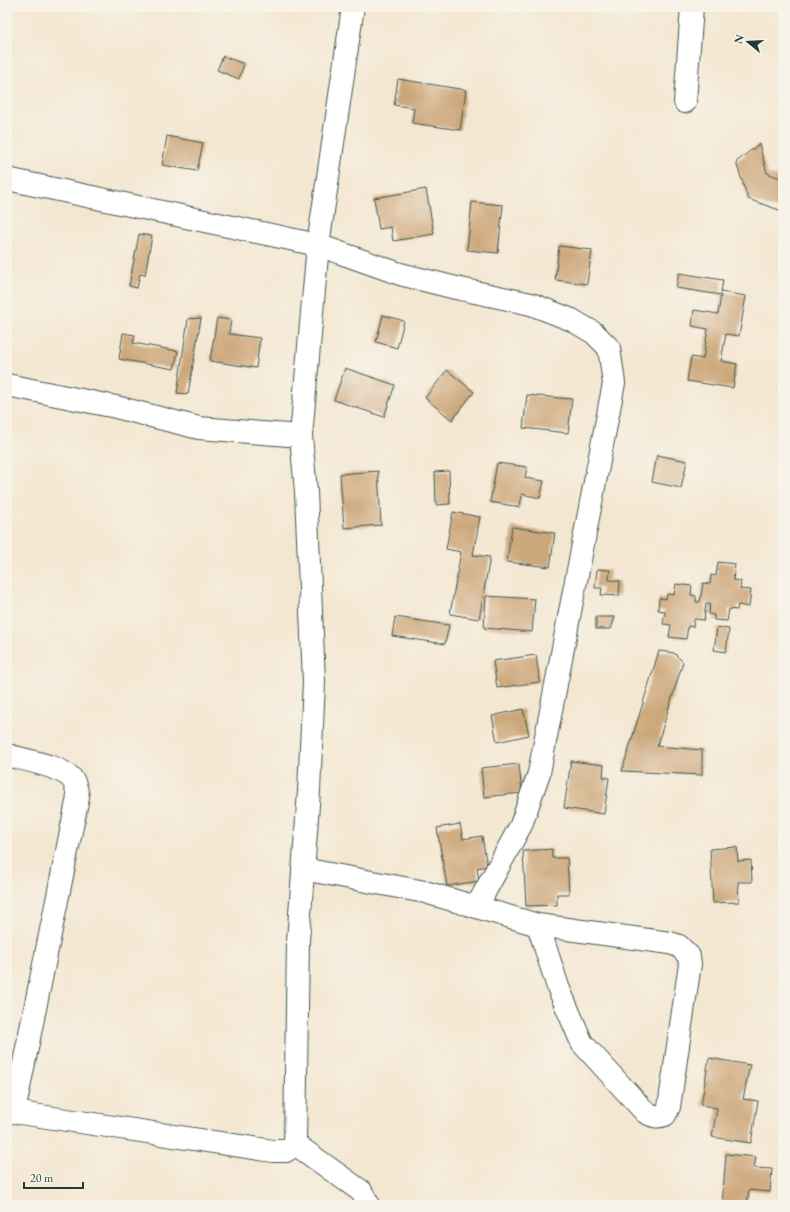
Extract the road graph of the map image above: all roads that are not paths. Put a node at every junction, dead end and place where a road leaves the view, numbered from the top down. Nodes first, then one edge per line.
1 (353, 7) edge
2 (692, 7) edge
3 (685, 102) dead end
4 (7, 179) edge
5 (318, 246) junction
6 (7, 385) edge
7 (301, 436) junction
8 (7, 755) edge
9 (303, 868) junction
10 (478, 906) junction
11 (538, 925) junction
12 (10, 1112) edge
13 (295, 1144) junction
14 (369, 1205) edge

1 - 5 street
2 - 3 street
4 - 5 street
5 - 7 street
5 - 10 street
6 - 7 street
7 - 9 street
8 - 12 street
9 - 10 street
9 - 13 street
10 - 11 street
11 - 11 street
12 - 13 street
13 - 14 street

